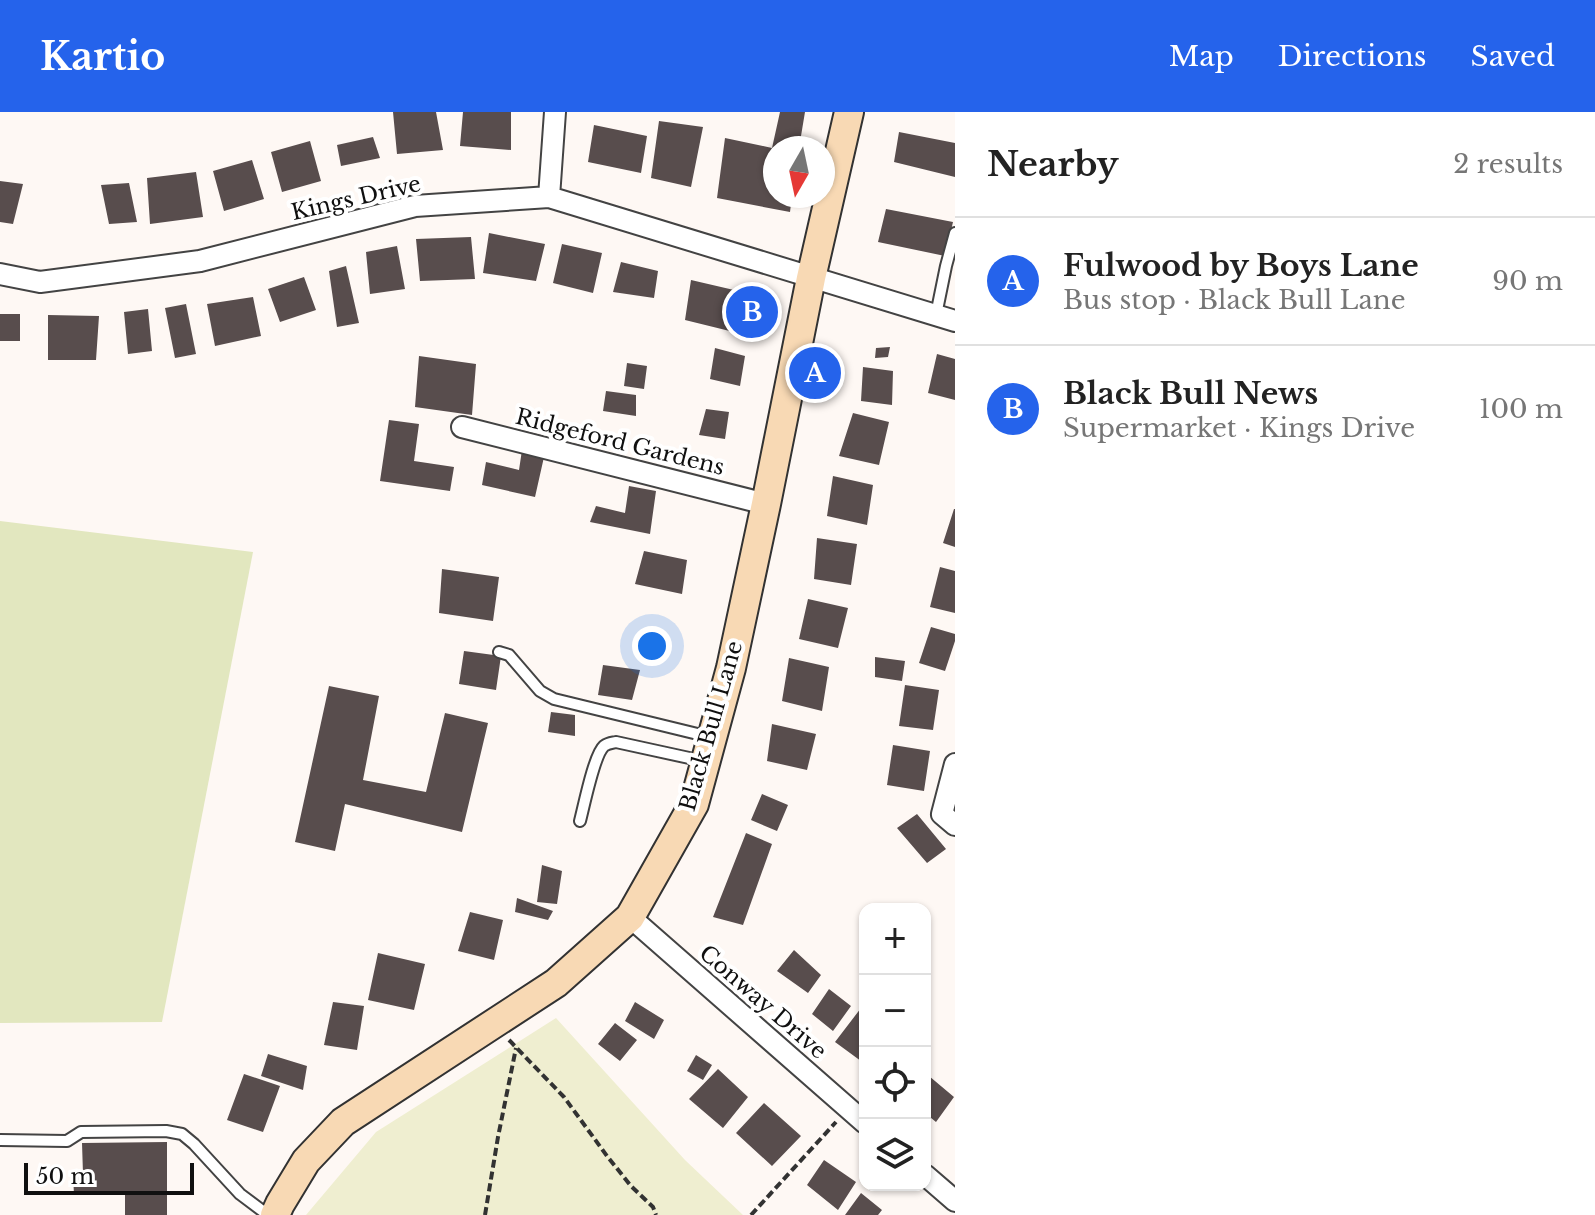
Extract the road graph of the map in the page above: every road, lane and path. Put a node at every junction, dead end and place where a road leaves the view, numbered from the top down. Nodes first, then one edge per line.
1 (555, 112) edge
2 (849, 112) edge
3 (549, 197) junction
4 (955, 233) edge
5 (0, 274) edge
6 (811, 278) junction
7 (945, 318) edge
8 (462, 427) dead end
9 (766, 504) junction
10 (499, 652) dead end
11 (709, 750) junction
12 (955, 764) edge
13 (580, 821) dead end
14 (955, 825) edge
15 (630, 917) junction
16 (494, 1024) junction
17 (516, 1048) junction
18 (849, 1108) junction
19 (861, 1119) edge
20 (0, 1140) edge
21 (931, 1180) edge
22 (955, 1201) edge
23 (268, 1215) edge
24 (275, 1215) edge
25 (485, 1215) edge
26 (656, 1215) edge
27 (751, 1215) edge

1 - 3 street
2 - 6 street, Black Bull Lane
3 - 5 street, Kings Drive
3 - 6 street, Kings Drive
4 - 7 lane
6 - 7 street, Kings Drive
6 - 9 street, Black Bull Lane
8 - 9 street, Ridgeford Gardens
9 - 11 street, Black Bull Lane
10 - 11 lane
11 - 13 lane
11 - 15 street, Black Bull Lane
12 - 14 street
15 - 16 street, Black Bull Lane
15 - 18 street, Conway Drive
16 - 17 path
16 - 24 street, Black Bull Lane
17 - 25 path
17 - 26 path
18 - 19 street, Conway Drive
18 - 27 path
20 - 23 lane
21 - 22 street

